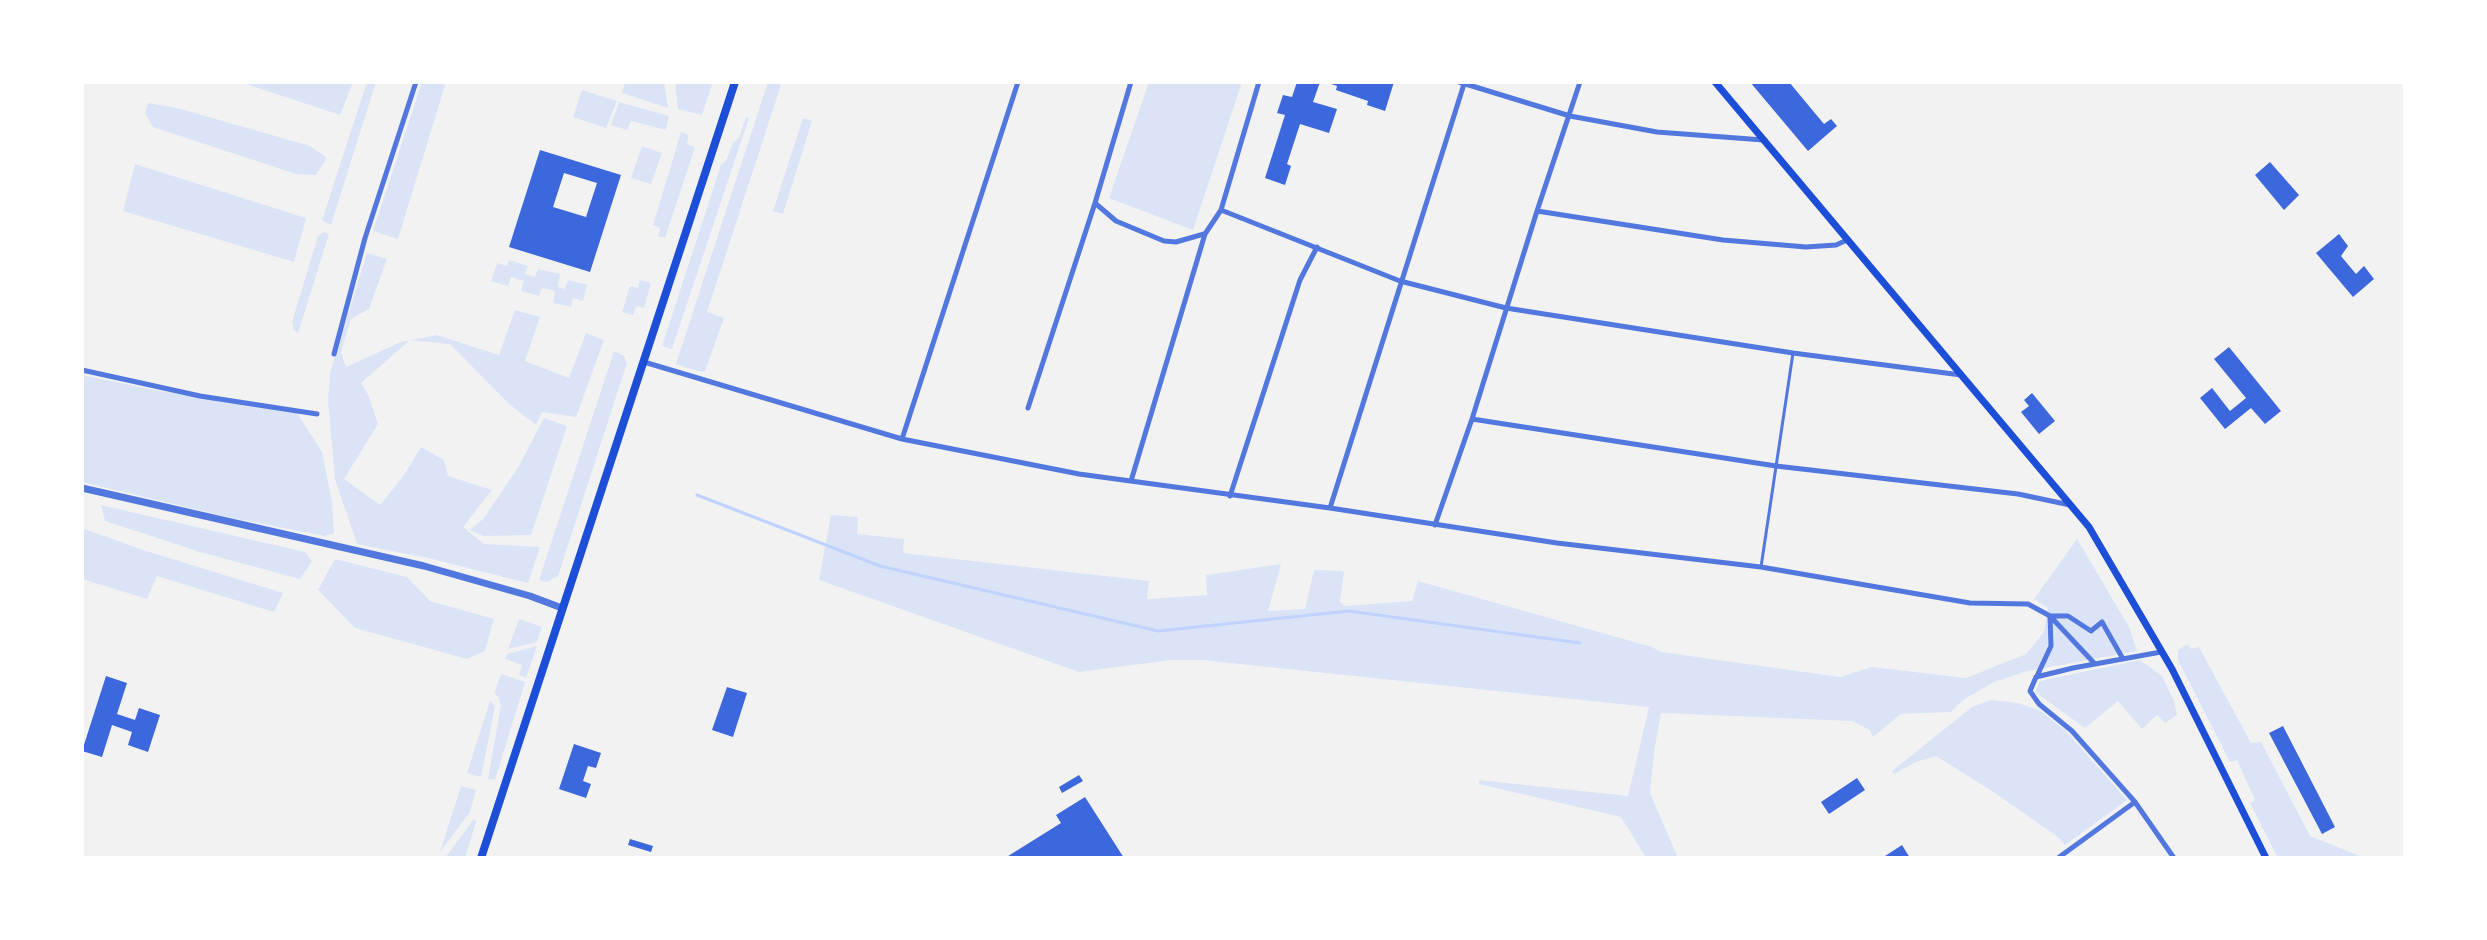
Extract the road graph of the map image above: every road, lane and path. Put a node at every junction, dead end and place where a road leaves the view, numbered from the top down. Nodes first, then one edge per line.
1 (416, 82) edge
2 (735, 82) edge
3 (1018, 82) edge
4 (1259, 82) edge
5 (1580, 82) edge
6 (1715, 82) edge
7 (1129, 83) edge
8 (1462, 83) edge
9 (1570, 116) junction
10 (1764, 140) junction
11 (1095, 203) junction
12 (1221, 210) junction
13 (1537, 211) junction
14 (1205, 234) junction
15 (1847, 240) junction
16 (1317, 247) junction
17 (1400, 281) junction
18 (1506, 308) junction
19 (1793, 353) junction
20 (334, 354) dead end
21 (644, 362) junction
22 (82, 370) edge
23 (1962, 375) junction
24 (1028, 408) dead end
25 (317, 414) dead end
26 (1472, 419) junction
27 (902, 439) junction
28 (1776, 466) junction
29 (1131, 481) junction
30 (82, 488) edge
31 (1230, 496) junction
32 (2071, 505) junction
33 (1330, 508) junction
34 (1435, 525) junction
35 (1761, 567) junction
36 (562, 608) junction
37 (2050, 616) junction
38 (2161, 652) junction
39 (2123, 659) junction
40 (2095, 664) junction
41 (2036, 677) junction
42 (2135, 802) junction
43 (481, 858) edge
44 (2058, 858) edge
45 (2174, 858) edge
46 (2266, 858) edge

1 - 20 street
2 - 21 main road
3 - 27 street
4 - 12 street
5 - 9 street
6 - 10 main road
7 - 11 street
8 - 9 street
8 - 17 street
9 - 10 street
9 - 13 street
10 - 15 main road
11 - 14 street
11 - 24 street
12 - 14 street
12 - 16 street
13 - 15 street
13 - 18 street
14 - 29 street
15 - 23 main road
16 - 17 street
16 - 31 street
17 - 18 street
17 - 33 street
18 - 19 street
18 - 26 street
19 - 23 street
19 - 28 lane
21 - 27 street
21 - 36 main road
22 - 25 street
23 - 32 main road
26 - 28 street
26 - 34 street
27 - 29 street
28 - 32 street
28 - 35 lane
29 - 31 street
30 - 36 street
31 - 33 street
32 - 38 main road
33 - 34 street
34 - 35 street
35 - 37 street
36 - 43 main road
37 - 39 street
37 - 40 street
37 - 41 street
38 - 39 street
38 - 46 main road
39 - 40 street
40 - 41 street
41 - 42 street
42 - 44 street
42 - 45 street

